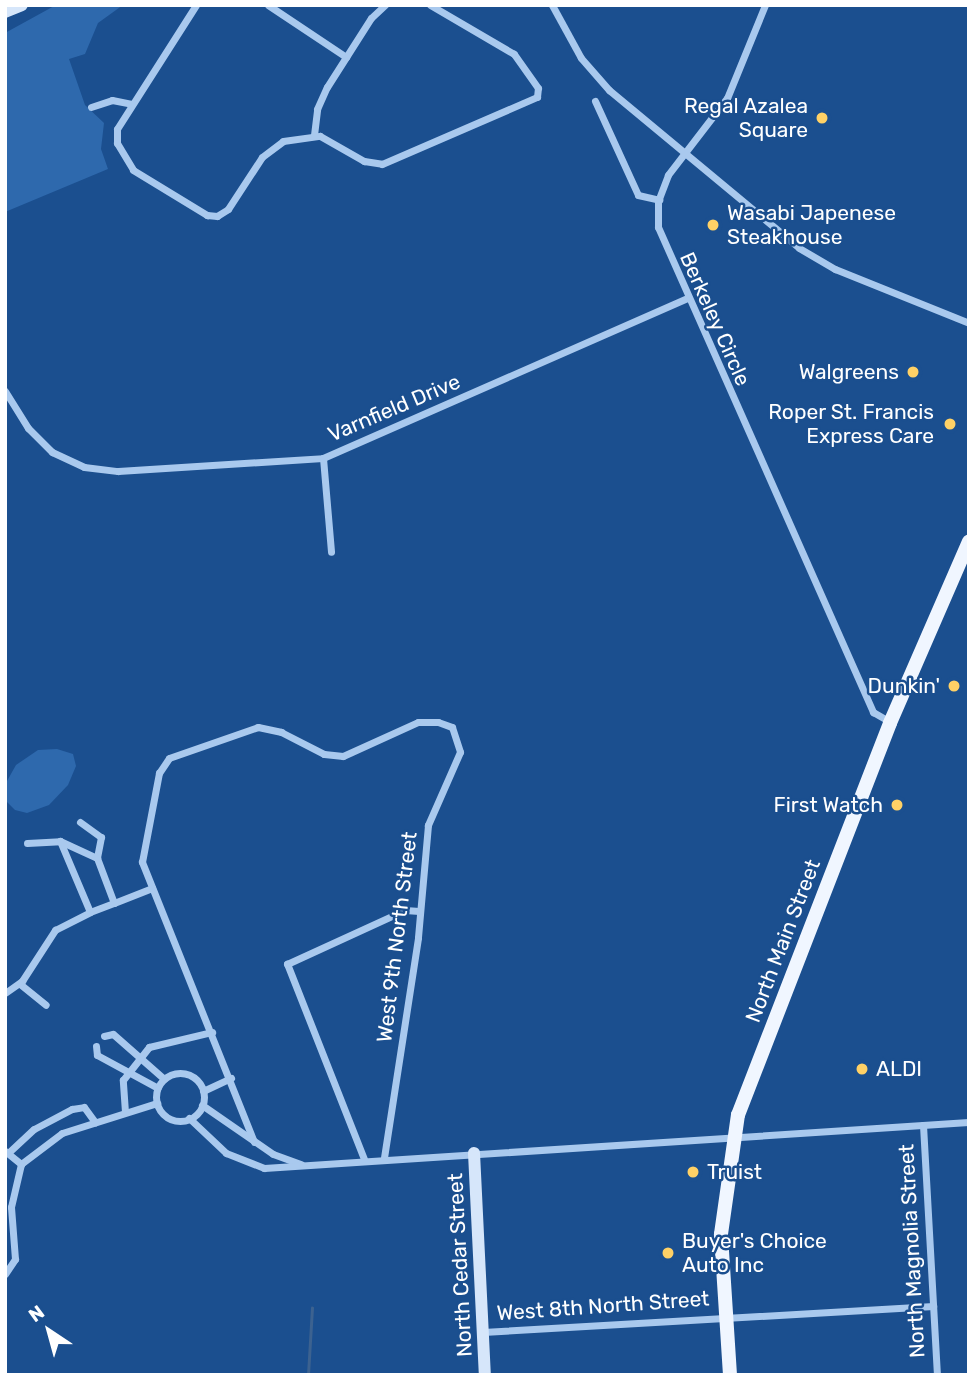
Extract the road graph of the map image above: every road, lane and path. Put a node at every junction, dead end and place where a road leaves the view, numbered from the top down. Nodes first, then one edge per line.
1 (22, 5) edge
2 (196, 5) edge
3 (268, 5) edge
4 (385, 5) edge
5 (430, 5) edge
6 (552, 5) edge
7 (765, 5) edge
8 (5, 12) edge
9 (346, 57) junction
10 (595, 101) dead end
11 (132, 104) junction
12 (91, 107) dead end
13 (314, 135) junction
14 (684, 154) junction
15 (659, 200) junction
16 (686, 299) junction
17 (969, 323) edge
18 (5, 391) edge
19 (323, 458) junction
20 (969, 541) edge
21 (331, 552) dead end
22 (890, 723) junction
23 (80, 822) dead end
24 (61, 841) junction
25 (27, 843) dead end
26 (97, 858) junction
27 (152, 888) junction
28 (114, 903) junction
29 (419, 911) junction
30 (90, 912) junction
31 (20, 984) junction
32 (5, 993) edge
33 (46, 1005) dead end
34 (212, 1032) junction
35 (104, 1036) dead end
36 (96, 1046) dead end
37 (139, 1056) junction
38 (127, 1072) junction
39 (231, 1077) junction
40 (164, 1079) junction
41 (158, 1088) junction
42 (203, 1091) junction
43 (157, 1103) junction
44 (202, 1105) junction
45 (125, 1112) junction
46 (189, 1118) junction
47 (95, 1122) junction
48 (969, 1122) edge
49 (923, 1125) junction
50 (732, 1137) junction
51 (254, 1142) junction
52 (7, 1152) edge
53 (474, 1153) junction
54 (273, 1154) junction
55 (384, 1157) junction
56 (364, 1159) junction
57 (21, 1164) junction
58 (300, 1164) junction
59 (270, 1167) junction
60 (5, 1274) edge
61 (933, 1306) junction
62 (726, 1315) junction
63 (483, 1332) junction
64 (485, 1375) edge
65 (730, 1375) edge
66 (936, 1375) edge

1 - 8 street
2 - 11 street
3 - 9 street
4 - 9 street
5 - 13 street
6 - 14 street
7 - 14 street
9 - 13 street
10 - 15 street
11 - 12 street
11 - 13 street
14 - 15 street
14 - 17 street
15 - 16 street, Berkeley Circle
16 - 19 street, Varnfield Drive
16 - 22 street, Berkeley Circle
18 - 19 street, Varnfield Drive
19 - 21 street
20 - 22 main road, North Main Street
22 - 50 main road, North Main Street
23 - 26 street
24 - 25 street
24 - 26 street
24 - 30 street
26 - 28 street
27 - 28 street
27 - 29 street, West 9th North Street
27 - 34 street, West 9th North Street
28 - 30 street
29 - 55 street, West 9th North Street
29 - 56 street
30 - 31 street
31 - 32 street
31 - 33 street
34 - 37 street
34 - 39 street, West 9th North Street
35 - 37 street
36 - 38 street
37 - 38 street
37 - 40 street
38 - 41 street
38 - 45 street
39 - 42 street
39 - 51 street, West 9th North Street
40 - 41 street
40 - 42 street
41 - 43 street
42 - 44 street
43 - 45 street
43 - 46 street
44 - 46 street
44 - 51 street
45 - 47 street
46 - 59 street
47 - 52 street
47 - 57 street
48 - 49 street
49 - 50 street
49 - 61 street, North Magnolia Street
50 - 53 street
50 - 62 main road, North Main Street
51 - 54 street
52 - 57 street
53 - 55 street
53 - 63 street, North Cedar Street
54 - 58 street
54 - 59 street
55 - 56 street
56 - 58 street
57 - 60 street
58 - 59 street
61 - 62 street, West 8th North Street
61 - 66 street, North Magnolia Street
62 - 63 street, West 8th North Street
62 - 65 main road, North Main Street
63 - 64 street, North Cedar Street

